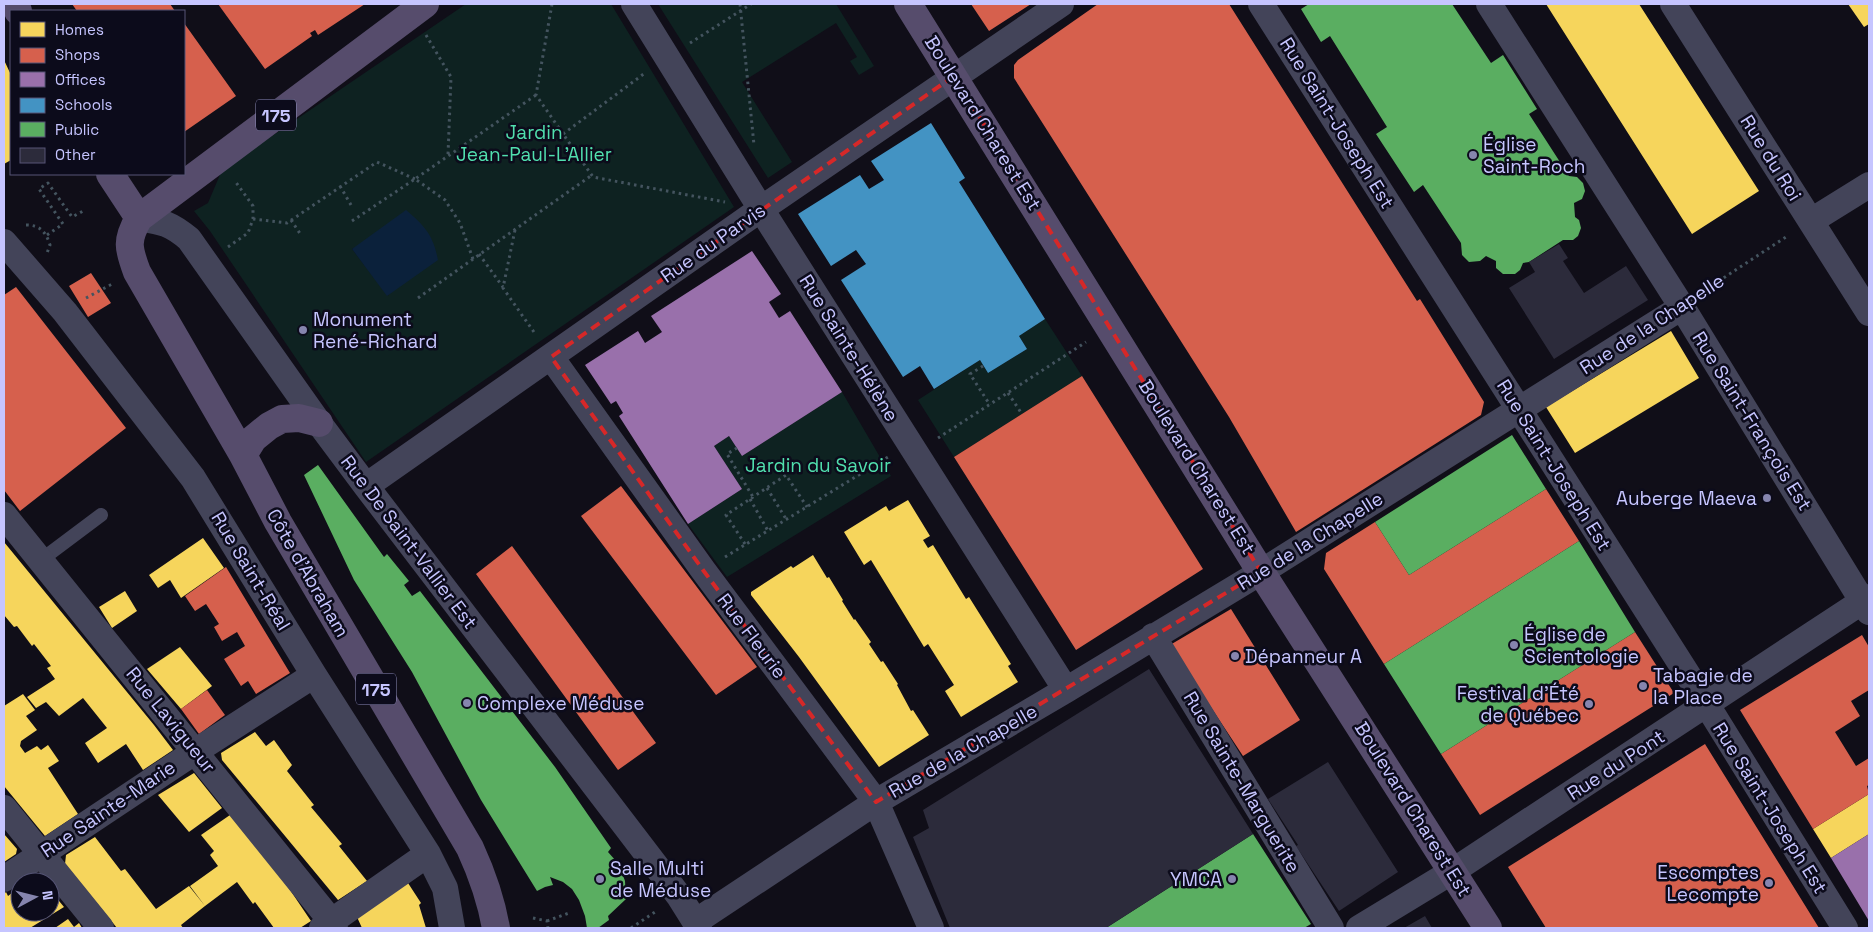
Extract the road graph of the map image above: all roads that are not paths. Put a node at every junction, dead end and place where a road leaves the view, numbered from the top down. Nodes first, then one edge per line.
1 (634, 4) edge
2 (908, 4) edge
3 (1061, 4) edge
4 (1262, 4) edge
5 (1489, 4) edge
6 (1672, 4) edge
7 (415, 7) edge
8 (954, 76) junction
9 (111, 175) edge
10 (1869, 184) edge
11 (760, 209) junction
12 (139, 218) junction
13 (1811, 222) junction
14 (4, 242) edge
15 (12, 267) edge
16 (1682, 307) junction
17 (1869, 313) edge
18 (551, 357) junction
19 (1519, 410) junction
20 (319, 423) junction
21 (243, 455) junction
22 (366, 486) junction
23 (4, 515) edge
24 (101, 515) dead end
25 (41, 560) junction
26 (1262, 572) junction
27 (1867, 603) edge
28 (1153, 636) junction
29 (314, 675) junction
30 (1066, 690) junction
31 (1707, 705) junction
32 (196, 751) junction
33 (876, 802) junction
34 (4, 808) edge
35 (41, 853) junction
36 (428, 854) junction
37 (1453, 872) junction
38 (4, 879) edge
39 (697, 925) edge
40 (329, 926) edge
41 (101, 928) edge
42 (452, 928) edge
43 (496, 928) edge
44 (931, 928) edge
45 (1331, 928) edge
46 (1359, 928) edge
47 (1488, 928) edge
48 (1845, 928) edge

1 - 11 street, Rue Sainte-Hélène
2 - 8 main road, Boulevard Charest Est
3 - 8 street, Rue du Parvis
4 - 19 street, Rue Saint-Joseph Est
5 - 16 street, Rue Saint-François Est
6 - 13 street, Rue du Roi
7 - 12 main road, 175
8 - 11 street, Rue du Parvis
8 - 26 main road, Boulevard Charest Est
9 - 12 main road
10 - 13 street
11 - 18 street, Rue du Parvis
11 - 30 street, Rue Sainte-Hélène
12 - 20 street, Rue De Saint-Vallier Est
12 - 21 main road, Côte d'Abraham / 175
13 - 17 street, Rue du Roi
14 - 15 street, Rue Saint-Réal
15 - 29 street, Rue Saint-Réal
16 - 19 street, Rue de la Chapelle
16 - 27 street, Rue Saint-François Est
18 - 22 street, Rue du Parvis
18 - 33 street, Rue Fleurie
19 - 26 street, Rue de la Chapelle
19 - 31 street, Rue Saint-Joseph Est
20 - 21 main road
20 - 22 street, Rue De Saint-Vallier Est
21 - 43 main road, Côte d'Abraham / 175
22 - 39 street, Rue De Saint-Vallier Est
23 - 25 street, Rue Lavigueur
24 - 25 lane
25 - 32 street, Rue Lavigueur
26 - 28 street, Rue de la Chapelle
26 - 37 main road, Boulevard Charest Est
27 - 31 street, Rue du Pont
28 - 30 street, Rue de la Chapelle
28 - 45 street, Rue Sainte-Marguerite
29 - 32 street, Rue Sainte-Marie
29 - 36 street, Rue Saint-Réal
30 - 33 street, Rue de la Chapelle
31 - 37 street, Rue du Pont
31 - 48 street, Rue Saint-Joseph Est
32 - 35 street, Rue Sainte-Marie
32 - 40 street, Rue Lavigueur
33 - 39 street, Rue de la Chapelle
33 - 44 street, Rue Fleurie
34 - 35 street
35 - 38 street, Rue Sainte-Marie
35 - 41 street
36 - 40 street
36 - 42 street, Rue Saint-Réal
37 - 46 street, Rue du Pont
37 - 47 main road, Boulevard Charest Est

